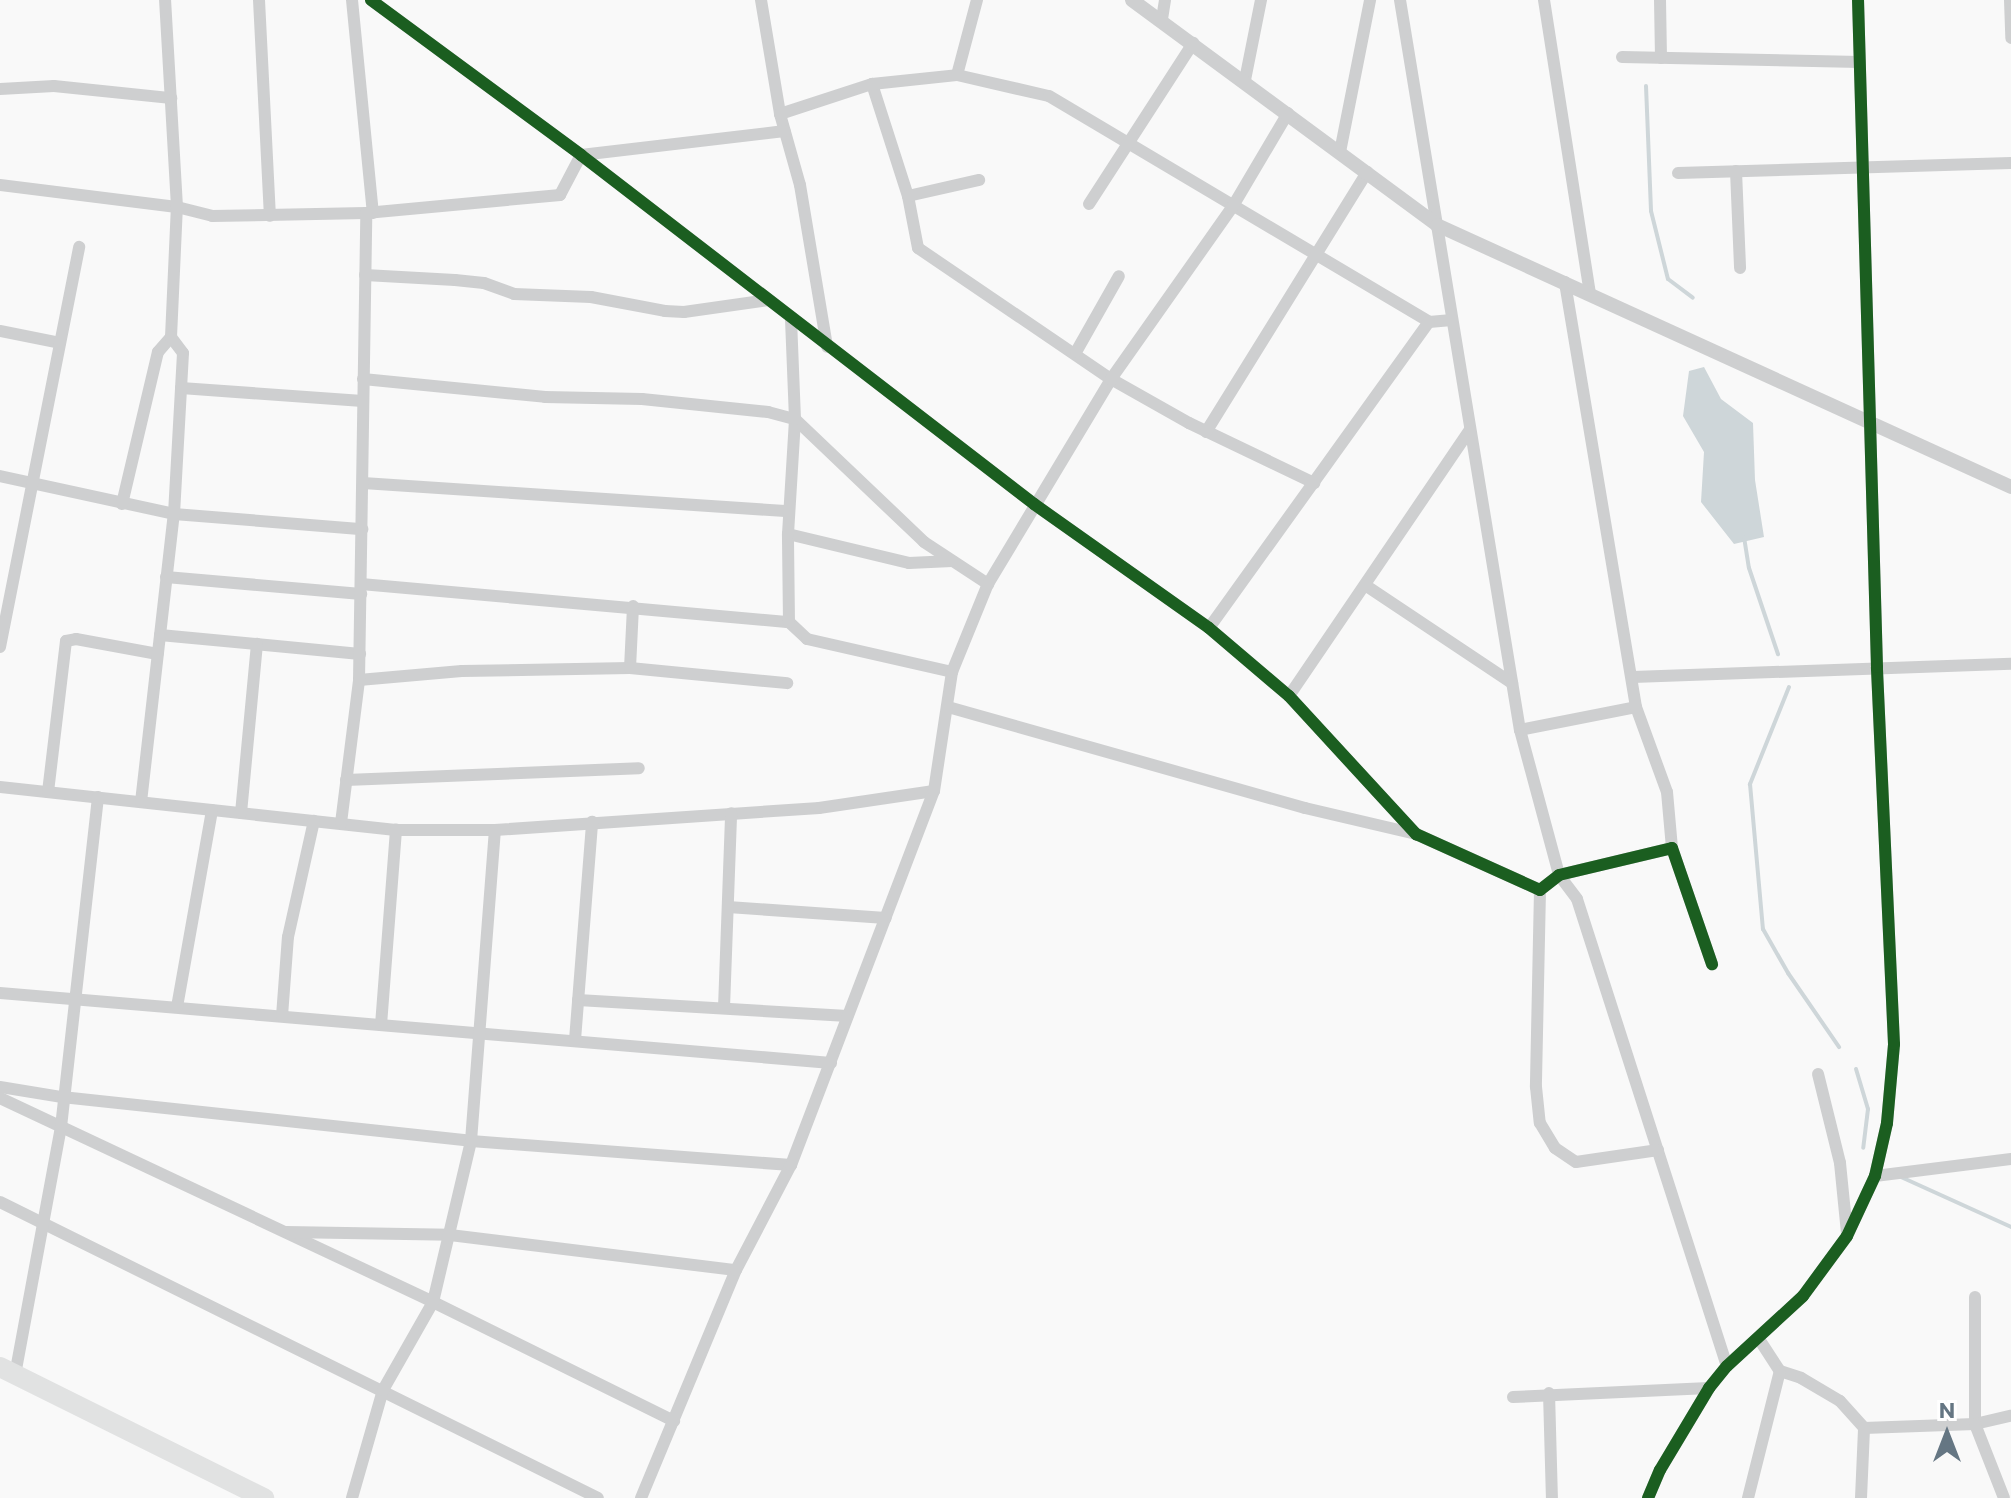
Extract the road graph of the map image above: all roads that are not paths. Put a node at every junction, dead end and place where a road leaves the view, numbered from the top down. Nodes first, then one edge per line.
1 (165, 0) edge
2 (259, 0) edge
3 (352, 0) edge
4 (371, 0) edge
5 (761, 0) edge
6 (977, 0) edge
7 (1132, 0) edge
8 (1165, 0) edge
9 (1261, 0) edge
10 (1370, 0) edge
11 (1400, 0) edge
12 (1544, 0) edge
13 (1660, 0) edge
14 (1858, 0) edge
15 (2010, 0) edge
16 (1162, 19) junction
17 (2011, 38) edge
18 (1193, 43) junction
19 (1622, 57) dead end
20 (1661, 58) junction
21 (1860, 62) junction
22 (957, 75) junction
23 (1245, 80) junction
24 (872, 84) junction
25 (0, 89) edge
26 (171, 98) junction
27 (1288, 113) junction
28 (780, 114) junction
29 (785, 131) junction
30 (1128, 143) junction
31 (1340, 152) junction
32 (581, 155) junction
33 (2011, 163) edge
34 (1863, 168) junction
35 (1736, 171) junction
36 (1367, 172) junction
37 (1678, 173) dead end
38 (979, 180) dead end
39 (0, 185) edge
40 (908, 196) junction
41 (1089, 204) dead end
42 (1233, 206) junction
43 (177, 207) junction
44 (370, 213) junction
45 (270, 216) junction
46 (1437, 225) junction
47 (79, 247) dead end
48 (1316, 255) junction
49 (1740, 268) dead end
50 (365, 275) junction
51 (1119, 276) dead end
52 (1565, 282) junction
53 (1590, 294) junction
54 (768, 300) junction
55 (791, 319) junction
56 (1452, 320) junction
57 (1429, 322) junction
58 (0, 331) edge
59 (171, 337) junction
60 (60, 343) junction
61 (827, 347) junction
62 (1076, 352) junction
63 (363, 379) junction
64 (1111, 379) junction
65 (181, 388) junction
66 (363, 401) junction
67 (795, 419) junction
68 (1870, 423) junction
69 (1470, 430) junction
70 (1206, 432) junction
71 (0, 476) edge
72 (32, 483) junction
73 (363, 483) junction
74 (1314, 483) junction
75 (2011, 487) edge
76 (122, 504) junction
77 (1034, 504) junction
78 (789, 511) junction
79 (174, 514) junction
80 (362, 529) junction
81 (788, 534) junction
82 (952, 561) junction
83 (166, 577) junction
84 (988, 584) junction
85 (1365, 585) junction
86 (361, 589) junction
87 (633, 606) junction
88 (789, 622) junction
89 (1209, 628) junction
90 (160, 635) junction
91 (257, 644) junction
92 (0, 647) edge
93 (158, 654) junction
94 (360, 654) junction
95 (2011, 664) edge
96 (1877, 667) junction
97 (630, 668) junction
98 (952, 672) junction
99 (1633, 677) junction
100 (359, 680) junction
101 (787, 683) dead end
102 (1512, 683) junction
103 (1289, 696) junction
104 (948, 707) junction
105 (1636, 707) junction
106 (1520, 730) junction
107 (639, 768) dead end
108 (346, 780) junction
109 (0, 787) edge
110 (934, 791) junction
111 (48, 792) junction
112 (98, 797) junction
113 (141, 802) junction
114 (212, 810) junction
115 (241, 813) junction
116 (731, 813) junction
117 (314, 821) junction
118 (592, 822) junction
119 (341, 823) junction
120 (396, 830) junction
121 (495, 830) junction
122 (1416, 834) junction
123 (1672, 848) junction
124 (1559, 875) junction
125 (1540, 890) junction
126 (728, 907) junction
127 (886, 918) junction
128 (1712, 964) dead end
129 (0, 993) edge
130 (75, 998) junction
131 (578, 1000) junction
132 (177, 1007) junction
133 (724, 1008) junction
134 (282, 1016) junction
135 (848, 1016) junction
136 (381, 1025) junction
137 (481, 1033) junction
138 (575, 1040) junction
139 (831, 1063) junction
140 (1818, 1074) dead end
141 (0, 1087) edge
142 (62, 1097) junction
143 (0, 1098) edge
144 (61, 1127) junction
145 (471, 1141) junction
146 (1658, 1150) junction
147 (2011, 1159) edge
148 (791, 1165) junction
149 (1875, 1176) junction
150 (0, 1202) edge
151 (43, 1223) junction
152 (279, 1232) junction
153 (450, 1235) junction
154 (1847, 1236) junction
155 (736, 1270) junction
156 (1975, 1297) dead end
157 (433, 1302) junction
158 (1759, 1339) junction
159 (1727, 1366) junction
160 (8, 1371) edge
161 (1780, 1371) junction
162 (1709, 1388) junction
163 (383, 1390) junction
164 (1549, 1393) junction
165 (1513, 1397) dead end
166 (2011, 1416) edge
167 (674, 1421) junction
168 (1975, 1424) junction
169 (1864, 1428) junction
170 (264, 1498) edge
171 (352, 1498) edge
172 (598, 1498) edge
173 (641, 1498) edge
174 (1552, 1498) edge
175 (1648, 1498) edge
176 (1748, 1498) edge
177 (1861, 1498) edge
178 (2004, 1498) edge

1 - 26 street
2 - 45 street
3 - 44 street
4 - 32 street
5 - 28 street
6 - 22 street
7 - 16 street
8 - 16 street
9 - 23 street
10 - 31 street
11 - 46 street
12 - 53 street
13 - 20 street
14 - 21 street
15 - 17 street
16 - 18 street
18 - 23 street
18 - 30 street
19 - 20 street
20 - 21 street
21 - 34 street
22 - 24 street
22 - 30 street
23 - 27 street
24 - 28 street
24 - 40 street
25 - 26 street
26 - 43 street
27 - 31 street
27 - 42 street
28 - 29 street
29 - 32 street
29 - 61 street
30 - 41 street
30 - 42 street
31 - 36 street
32 - 44 street
32 - 54 street
33 - 34 street
34 - 35 street
34 - 68 street
35 - 37 street
35 - 49 street
36 - 46 street
36 - 48 street
38 - 40 street
39 - 43 street
40 - 62 street
42 - 48 street
42 - 64 street
43 - 45 street
43 - 59 street
44 - 45 street
44 - 50 street
46 - 52 street
46 - 56 street
47 - 60 street
48 - 57 street
48 - 70 street
50 - 54 street
50 - 63 street
51 - 62 street
52 - 53 street
52 - 99 street
53 - 68 street
54 - 55 street
55 - 61 street
55 - 67 street
56 - 57 street
56 - 69 street
57 - 74 street
58 - 60 street
59 - 65 street
59 - 76 street
60 - 72 street
61 - 77 street
62 - 64 street
63 - 66 street
63 - 67 street
64 - 70 street
64 - 77 street
65 - 66 street
65 - 79 street
66 - 73 street
67 - 78 street
67 - 82 street
68 - 75 street
68 - 96 street
69 - 85 street
69 - 102 street
70 - 74 street
71 - 72 street
72 - 76 street
72 - 92 street
73 - 78 street
73 - 80 street
74 - 89 street
76 - 79 street
77 - 84 street
77 - 89 street
78 - 81 street
79 - 80 street
79 - 83 street
80 - 86 street
81 - 82 street
81 - 88 street
82 - 84 street
83 - 86 street
83 - 90 street
84 - 98 street
85 - 102 street
85 - 103 street
86 - 87 street
86 - 94 street
87 - 88 street
87 - 97 street
88 - 98 street
89 - 103 street
90 - 91 street
90 - 93 street
91 - 94 street
91 - 115 street
93 - 111 street
93 - 113 street
94 - 100 street
95 - 96 street
96 - 99 street
96 - 149 street
97 - 100 street
97 - 101 street
98 - 104 street
99 - 105 street
100 - 108 street
102 - 106 street
103 - 122 street
104 - 110 street
104 - 122 street
105 - 106 street
105 - 123 street
106 - 124 street
107 - 108 street
108 - 119 street
109 - 111 street
110 - 116 street
110 - 127 street
111 - 112 street
112 - 113 street
112 - 130 street
113 - 114 street
114 - 115 street
114 - 132 street
115 - 117 street
116 - 118 street
116 - 126 street
117 - 119 street
117 - 134 street
118 - 121 street
118 - 131 street
119 - 120 street
120 - 121 street
120 - 136 street
121 - 137 street
122 - 125 street
123 - 124 street
123 - 128 street
124 - 125 street
124 - 146 street
125 - 146 street
126 - 127 street
126 - 133 street
127 - 135 street
129 - 130 street
130 - 132 street
130 - 142 street
131 - 133 street
131 - 138 street
132 - 134 street
133 - 135 street
134 - 136 street
135 - 139 street
136 - 137 street
137 - 138 street
137 - 145 street
138 - 139 street
139 - 148 street
140 - 154 street
141 - 142 street
142 - 144 street
142 - 145 street
143 - 144 street
144 - 151 street
144 - 152 street
145 - 148 street
145 - 153 street
146 - 159 street
147 - 149 street
148 - 155 street
149 - 154 street
150 - 151 street
151 - 160 street
151 - 163 street
152 - 153 street
152 - 157 street
153 - 155 street
153 - 157 street
154 - 158 street
155 - 167 street
156 - 168 street
157 - 163 street
157 - 167 street
158 - 159 street
158 - 161 street
159 - 162 street
160 - 170 highway
161 - 169 street
161 - 176 street
162 - 164 street
162 - 175 street
163 - 171 street
163 - 172 street
164 - 165 street
164 - 174 street
166 - 168 street
167 - 173 street
168 - 169 street
168 - 178 street
169 - 177 street

